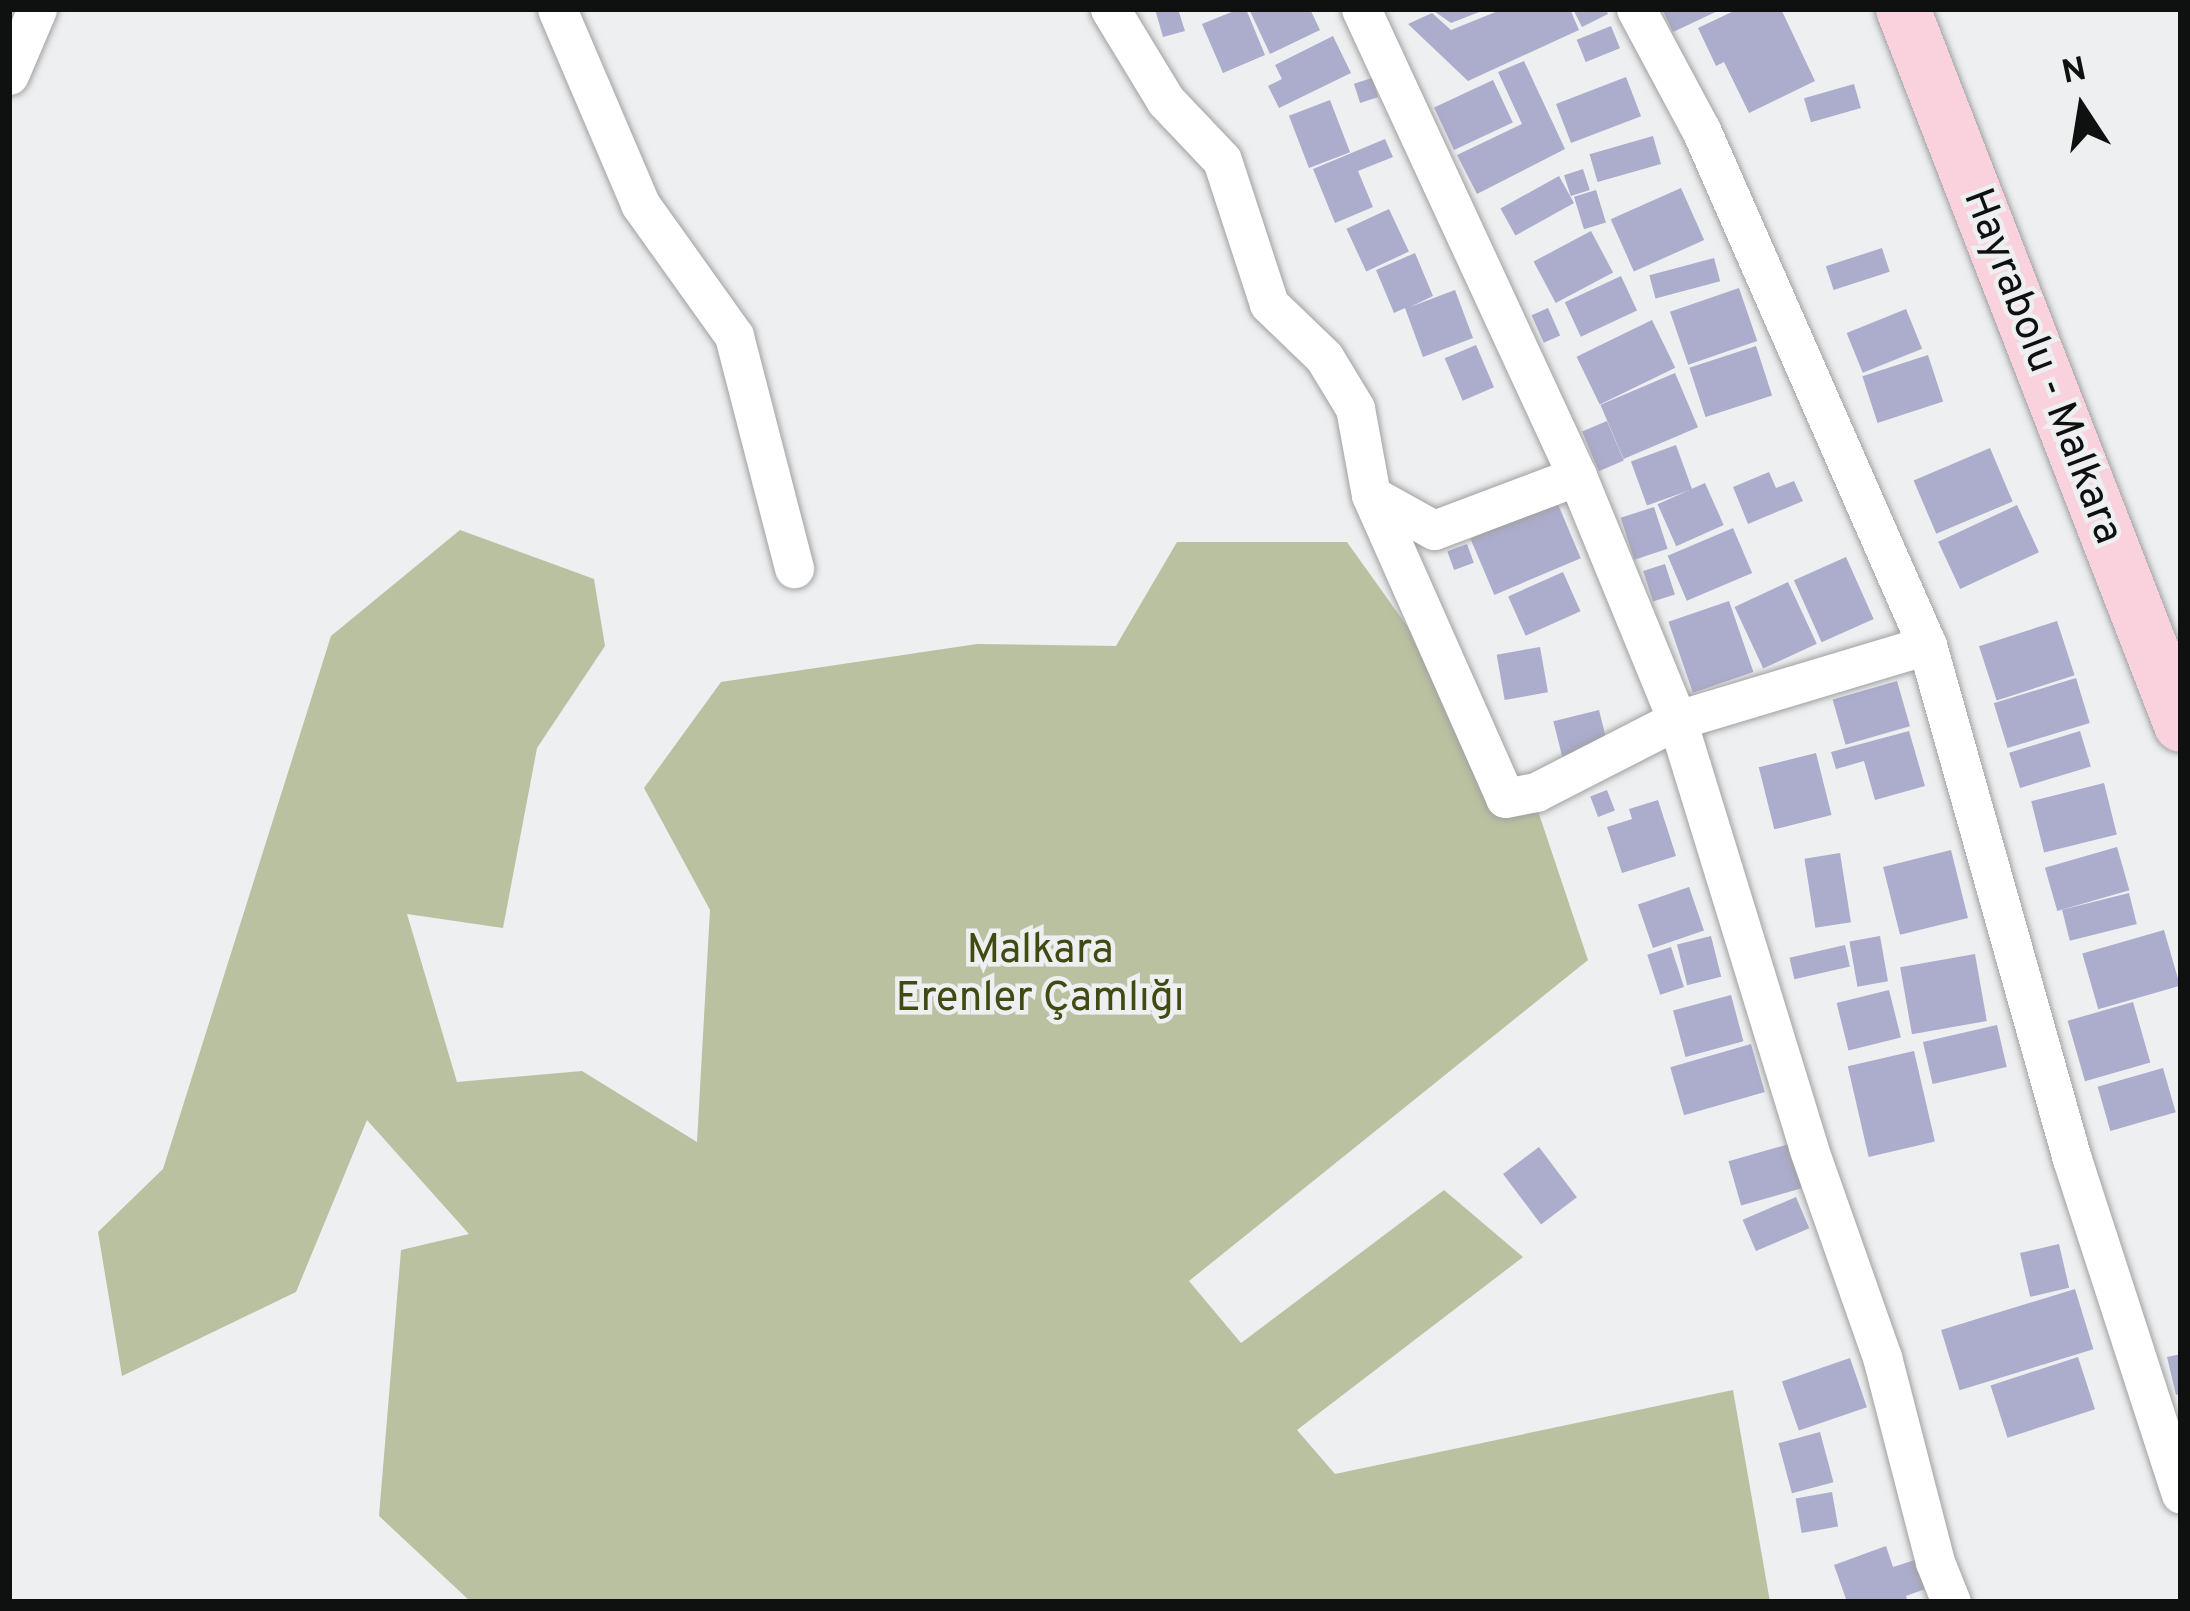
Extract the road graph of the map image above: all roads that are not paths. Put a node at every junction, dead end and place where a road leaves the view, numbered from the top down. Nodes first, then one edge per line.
1 (37, 9) edge
2 (556, 9) edge
3 (1110, 9) edge
4 (1360, 9) edge
5 (1636, 9) edge
6 (1903, 9) edge
7 (9, 75) edge
8 (1577, 476) junction
9 (1371, 494) junction
10 (794, 568) dead end
11 (1927, 645) junction
12 (1677, 720) junction
13 (2181, 725) edge
14 (2181, 1494) edge
15 (1951, 1602) edge

1 - 7 street
2 - 10 street
3 - 9 street
4 - 8 street
5 - 11 street
6 - 13 main road, Hayrabolu - Malkara
8 - 9 street
8 - 12 street
9 - 12 street
11 - 12 street
11 - 14 street
12 - 15 street

